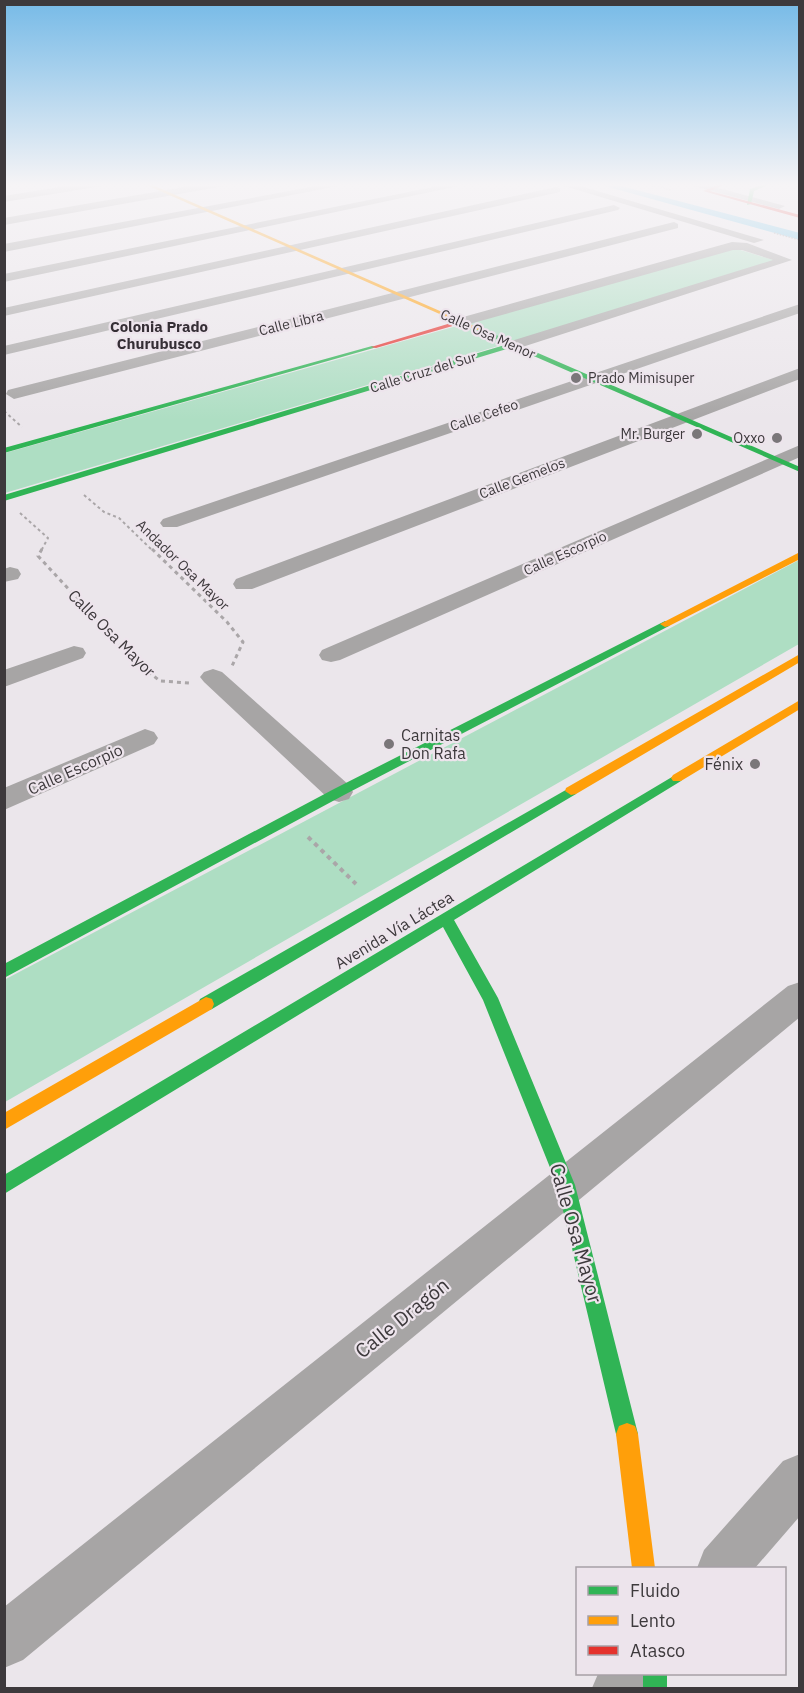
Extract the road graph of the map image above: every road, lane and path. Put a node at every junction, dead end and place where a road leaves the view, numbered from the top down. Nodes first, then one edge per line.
1 (82, 262) edge
2 (233, 262) edge
3 (324, 262) edge
4 (378, 262) edge
5 (530, 262) edge
6 (675, 262) edge
7 (786, 262) edge
8 (343, 270) junction
9 (4, 278) edge
10 (399, 295) junction
11 (800, 308) edge
12 (4, 312) edge
13 (461, 322) junction
14 (513, 345) junction
15 (4, 351) edge
16 (800, 373) edge
17 (591, 379) junction
18 (14, 394) dead end
19 (681, 418) junction
20 (800, 450) edge
21 (4, 451) edge
22 (778, 460) junction
23 (800, 470) edge
24 (67, 479) junction
25 (5, 498) edge
26 (170, 523) dead end
27 (800, 555) edge
28 (244, 584) dead end
29 (74, 653) dead end
30 (331, 655) dead end
31 (800, 657) edge
32 (213, 677) junction
33 (4, 679) edge
34 (800, 704) edge
35 (145, 738) dead end
36 (339, 792) junction
37 (4, 801) edge
38 (290, 818) junction
39 (376, 904) junction
40 (446, 918) junction
41 (4, 972) edge
42 (800, 996) edge
43 (4, 1122) edge
44 (4, 1185) edge
45 (566, 1185) junction
46 (800, 1478) edge
47 (644, 1567) edge
48 (724, 1567) edge
49 (4, 1641) edge
50 (631, 1675) edge
51 (619, 1689) edge

1 - 9 street
2 - 12 street
3 - 8 street, Calle Osa Menor
4 - 8 street
5 - 10 street, Calle Libra
6 - 13 street, Calle Cruz del Sur
7 - 14 street, Calle Cruz del Sur
8 - 10 street, Calle Osa Menor
8 - 15 street
10 - 13 street, Calle Osa Menor
10 - 18 street, Calle Libra
11 - 17 street, Calle Cefeo
13 - 14 street, Calle Osa Menor
13 - 21 street, Calle Cruz del Sur
14 - 17 street, Calle Osa Menor
14 - 24 street, Calle Cruz del Sur
16 - 19 street, Calle Gemelos
17 - 19 street, Calle Osa Menor
17 - 26 street, Calle Cefeo
19 - 22 street, Calle Osa Menor
19 - 28 street, Calle Gemelos
20 - 22 street, Calle Escorpio
22 - 23 street, Calle Osa Menor
22 - 30 street, Calle Escorpio
24 - 25 street, Calle Cruz del Sur
24 - 32 path, Andador Osa Mayor
25 - 32 path, Calle Osa Mayor
27 - 36 street
29 - 33 street
31 - 39 street, Avenida Vía Láctea
32 - 36 street
34 - 40 street, Avenida Vía Láctea
35 - 37 street, Calle Escorpio
36 - 38 street
38 - 39 path
38 - 41 street
39 - 43 street, Avenida Vía Láctea
40 - 44 street, Avenida Vía Láctea
40 - 45 street, Calle Osa Mayor
42 - 45 street, Calle Dragón
45 - 47 street, Calle Osa Mayor
45 - 49 street, Calle Dragón
46 - 48 street
50 - 51 street

